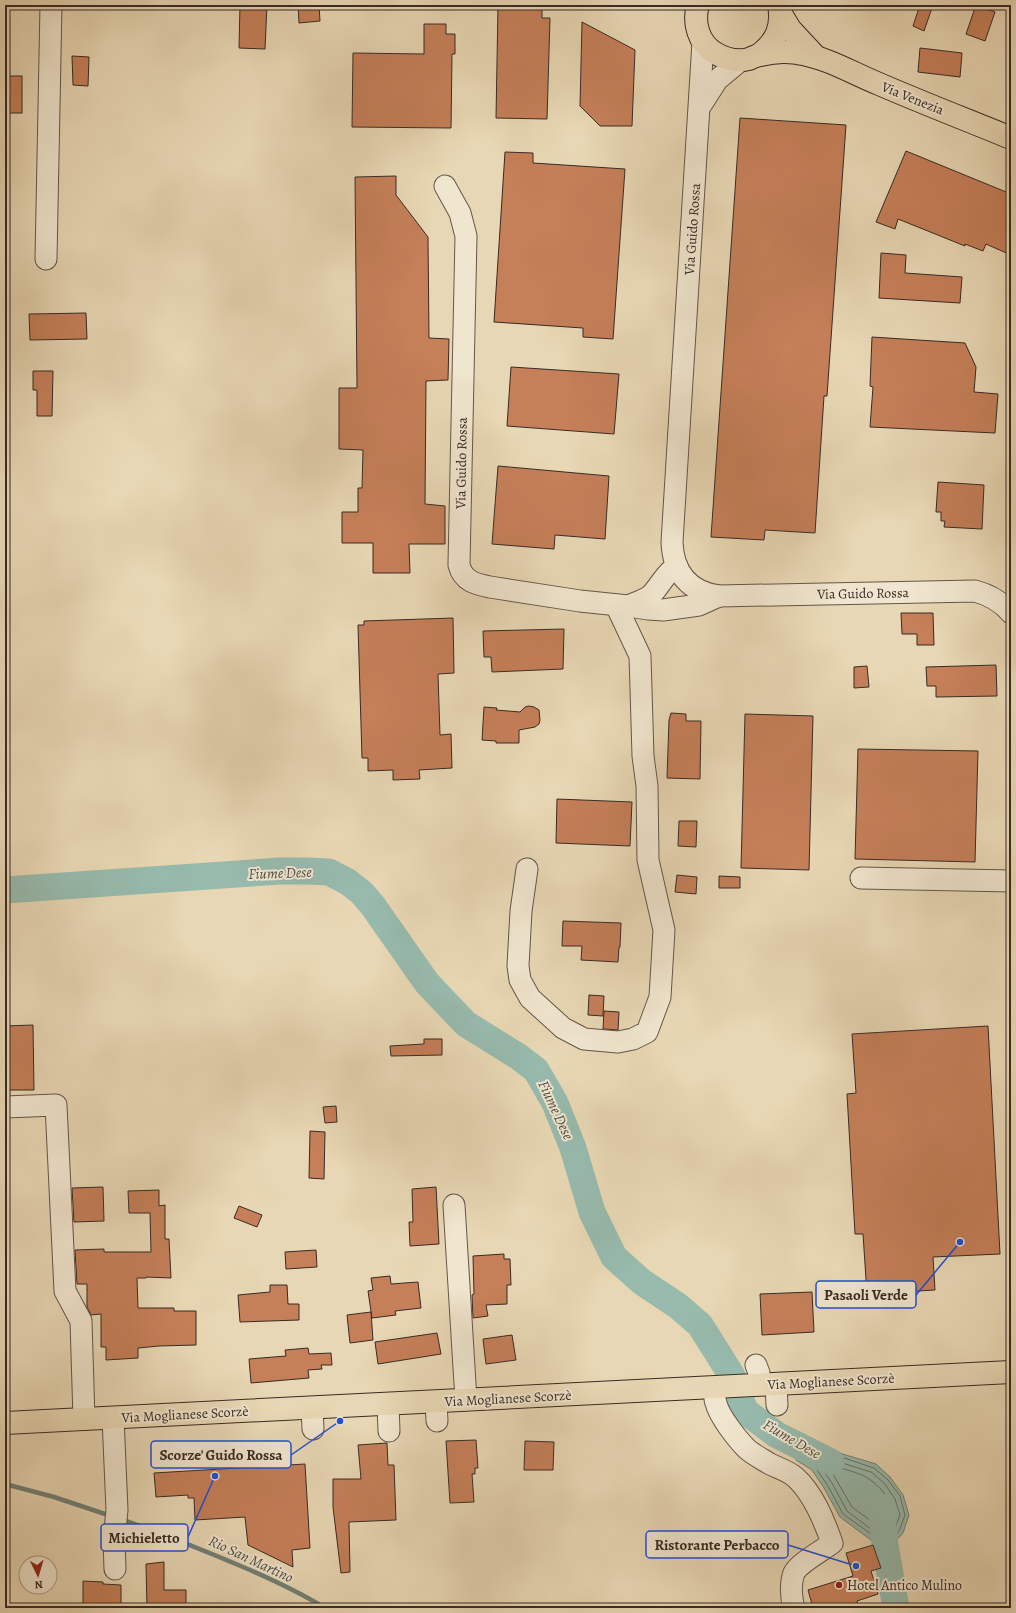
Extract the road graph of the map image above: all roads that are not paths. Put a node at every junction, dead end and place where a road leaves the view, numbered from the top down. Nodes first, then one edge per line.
1 (51, 5) edge
2 (683, 5) edge
3 (780, 9) edge
4 (699, 23) edge
5 (816, 57) junction
6 (750, 58) junction
7 (700, 107) junction
8 (1011, 138) edge
9 (445, 186) dead end
10 (46, 259) dead end
11 (680, 572) junction
12 (719, 596) junction
13 (1008, 603) edge
14 (622, 605) junction
15 (648, 609) junction
16 (528, 869) dead end
17 (861, 878) dead end
18 (1011, 881) edge
19 (5, 1107) edge
20 (454, 1205) dead end
21 (1011, 1372) edge
22 (720, 1387) junction
23 (466, 1400) junction
24 (388, 1404) junction
25 (312, 1408) junction
26 (113, 1418) junction
27 (84, 1419) junction
28 (5, 1423) edge
29 (313, 1429) dead end
30 (390, 1431) dead end
31 (115, 1569) dead end
32 (794, 1608) edge

1 - 10 street
2 - 4 main road, Via Venezia
3 - 5 main road, Via Venezia
3 - 6 main road, Via Venezia
4 - 6 main road, Via Venezia
4 - 7 street, Via Guido Rossa
5 - 6 main road, Via Venezia
5 - 8 main road, Via Venezia
6 - 7 street, Via Guido Rossa
7 - 11 street, Via Guido Rossa
9 - 14 street, Via Guido Rossa
11 - 12 street, Via Guido Rossa
11 - 14 street
11 - 15 street
12 - 13 street, Via Guido Rossa
12 - 15 street, Via Guido Rossa
14 - 15 street, Via Guido Rossa
14 - 16 street
17 - 18 street
19 - 27 street
20 - 23 street
21 - 22 main road, Via Moglianese Scorzè
22 - 23 main road, Via Moglianese Scorzè
22 - 32 street
23 - 24 main road, Via Moglianese Scorzè
24 - 25 main road, Via Moglianese Scorzè
24 - 30 street
25 - 26 main road, Via Moglianese Scorzè
25 - 29 street
26 - 27 main road, Via Moglianese Scorzè
26 - 31 street
27 - 28 main road, Via Moglianese Scorzè

